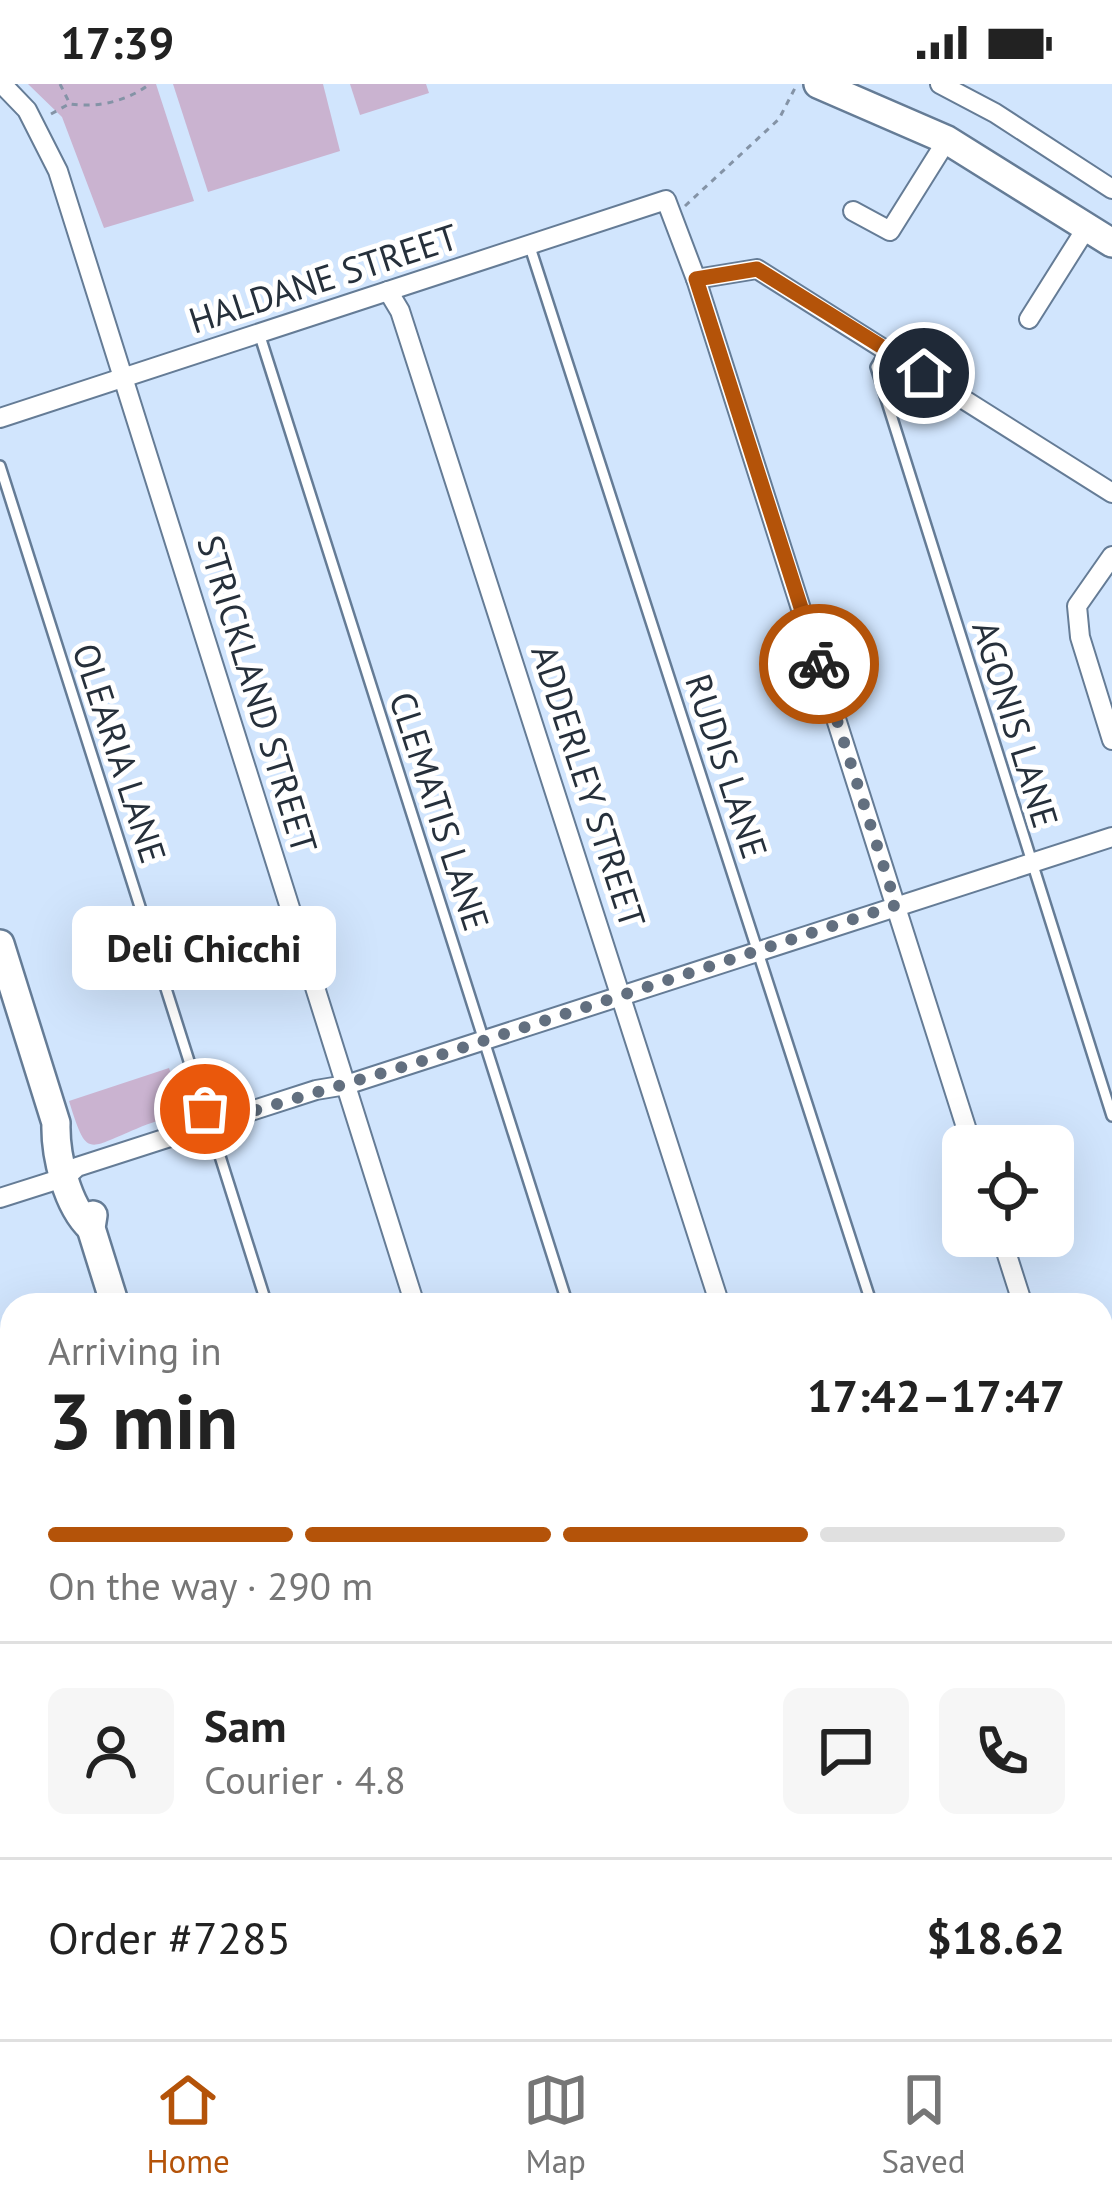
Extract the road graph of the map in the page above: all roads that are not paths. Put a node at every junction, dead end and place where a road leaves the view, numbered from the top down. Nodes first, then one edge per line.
1 (2, 84) edge
2 (818, 84) edge
3 (952, 87) edge
4 (947, 140) junction
5 (1112, 189) edge
6 (853, 212) dead end
7 (1087, 227) junction
8 (1112, 243) edge
9 (530, 244) junction
10 (696, 279) junction
11 (388, 291) junction
12 (1029, 319) dead end
13 (259, 333) junction
14 (886, 349) junction
15 (124, 378) junction
16 (0, 418) edge
17 (0, 466) edge
18 (1112, 493) edge
19 (1112, 556) edge
20 (1112, 740) edge
21 (1112, 837) edge
22 (1031, 863) junction
23 (896, 905) junction
24 (0, 944) edge
25 (758, 951) junction
26 (622, 997) junction
27 (485, 1041) junction
28 (346, 1085) junction
29 (1112, 1115) edge
30 (965, 1125) edge
31 (211, 1130) junction
32 (75, 1174) junction
33 (0, 1198) edge
34 (1008, 1257) edge
35 (111, 1293) edge
36 (263, 1293) edge
37 (411, 1293) edge
38 (564, 1293) edge
39 (717, 1293) edge
40 (868, 1293) edge
41 (1019, 1293) edge

1 - 15 street, STRICKLAND STREET
2 - 4 main road
3 - 5 street
4 - 6 street
4 - 7 main road
7 - 8 main road
7 - 12 street
9 - 10 street, HALDANE STREET
9 - 11 street, HALDANE STREET
9 - 25 lane, RUDIS LANE
10 - 14 street
10 - 23 street
11 - 13 street, HALDANE STREET
11 - 26 street, ADDERLEY STREET
13 - 15 street, HALDANE STREET
13 - 27 lane, CLEMATIS LANE
14 - 18 street
14 - 22 lane, AGONIS LANE
15 - 16 street, HALDANE STREET
15 - 28 street, STRICKLAND STREET
17 - 31 lane, OLEARIA LANE
19 - 20 street
21 - 22 street
22 - 23 street
22 - 29 lane, AGONIS LANE
23 - 25 street
23 - 30 street
24 - 32 main road
25 - 26 street
25 - 40 lane, RUDIS LANE
26 - 27 street
26 - 39 street, ADDERLEY STREET
27 - 28 street
27 - 38 lane, CLEMATIS LANE
28 - 31 street
28 - 37 street, STRICKLAND STREET
31 - 32 street
31 - 36 lane, OLEARIA LANE
32 - 33 street
32 - 35 main road
34 - 41 street

